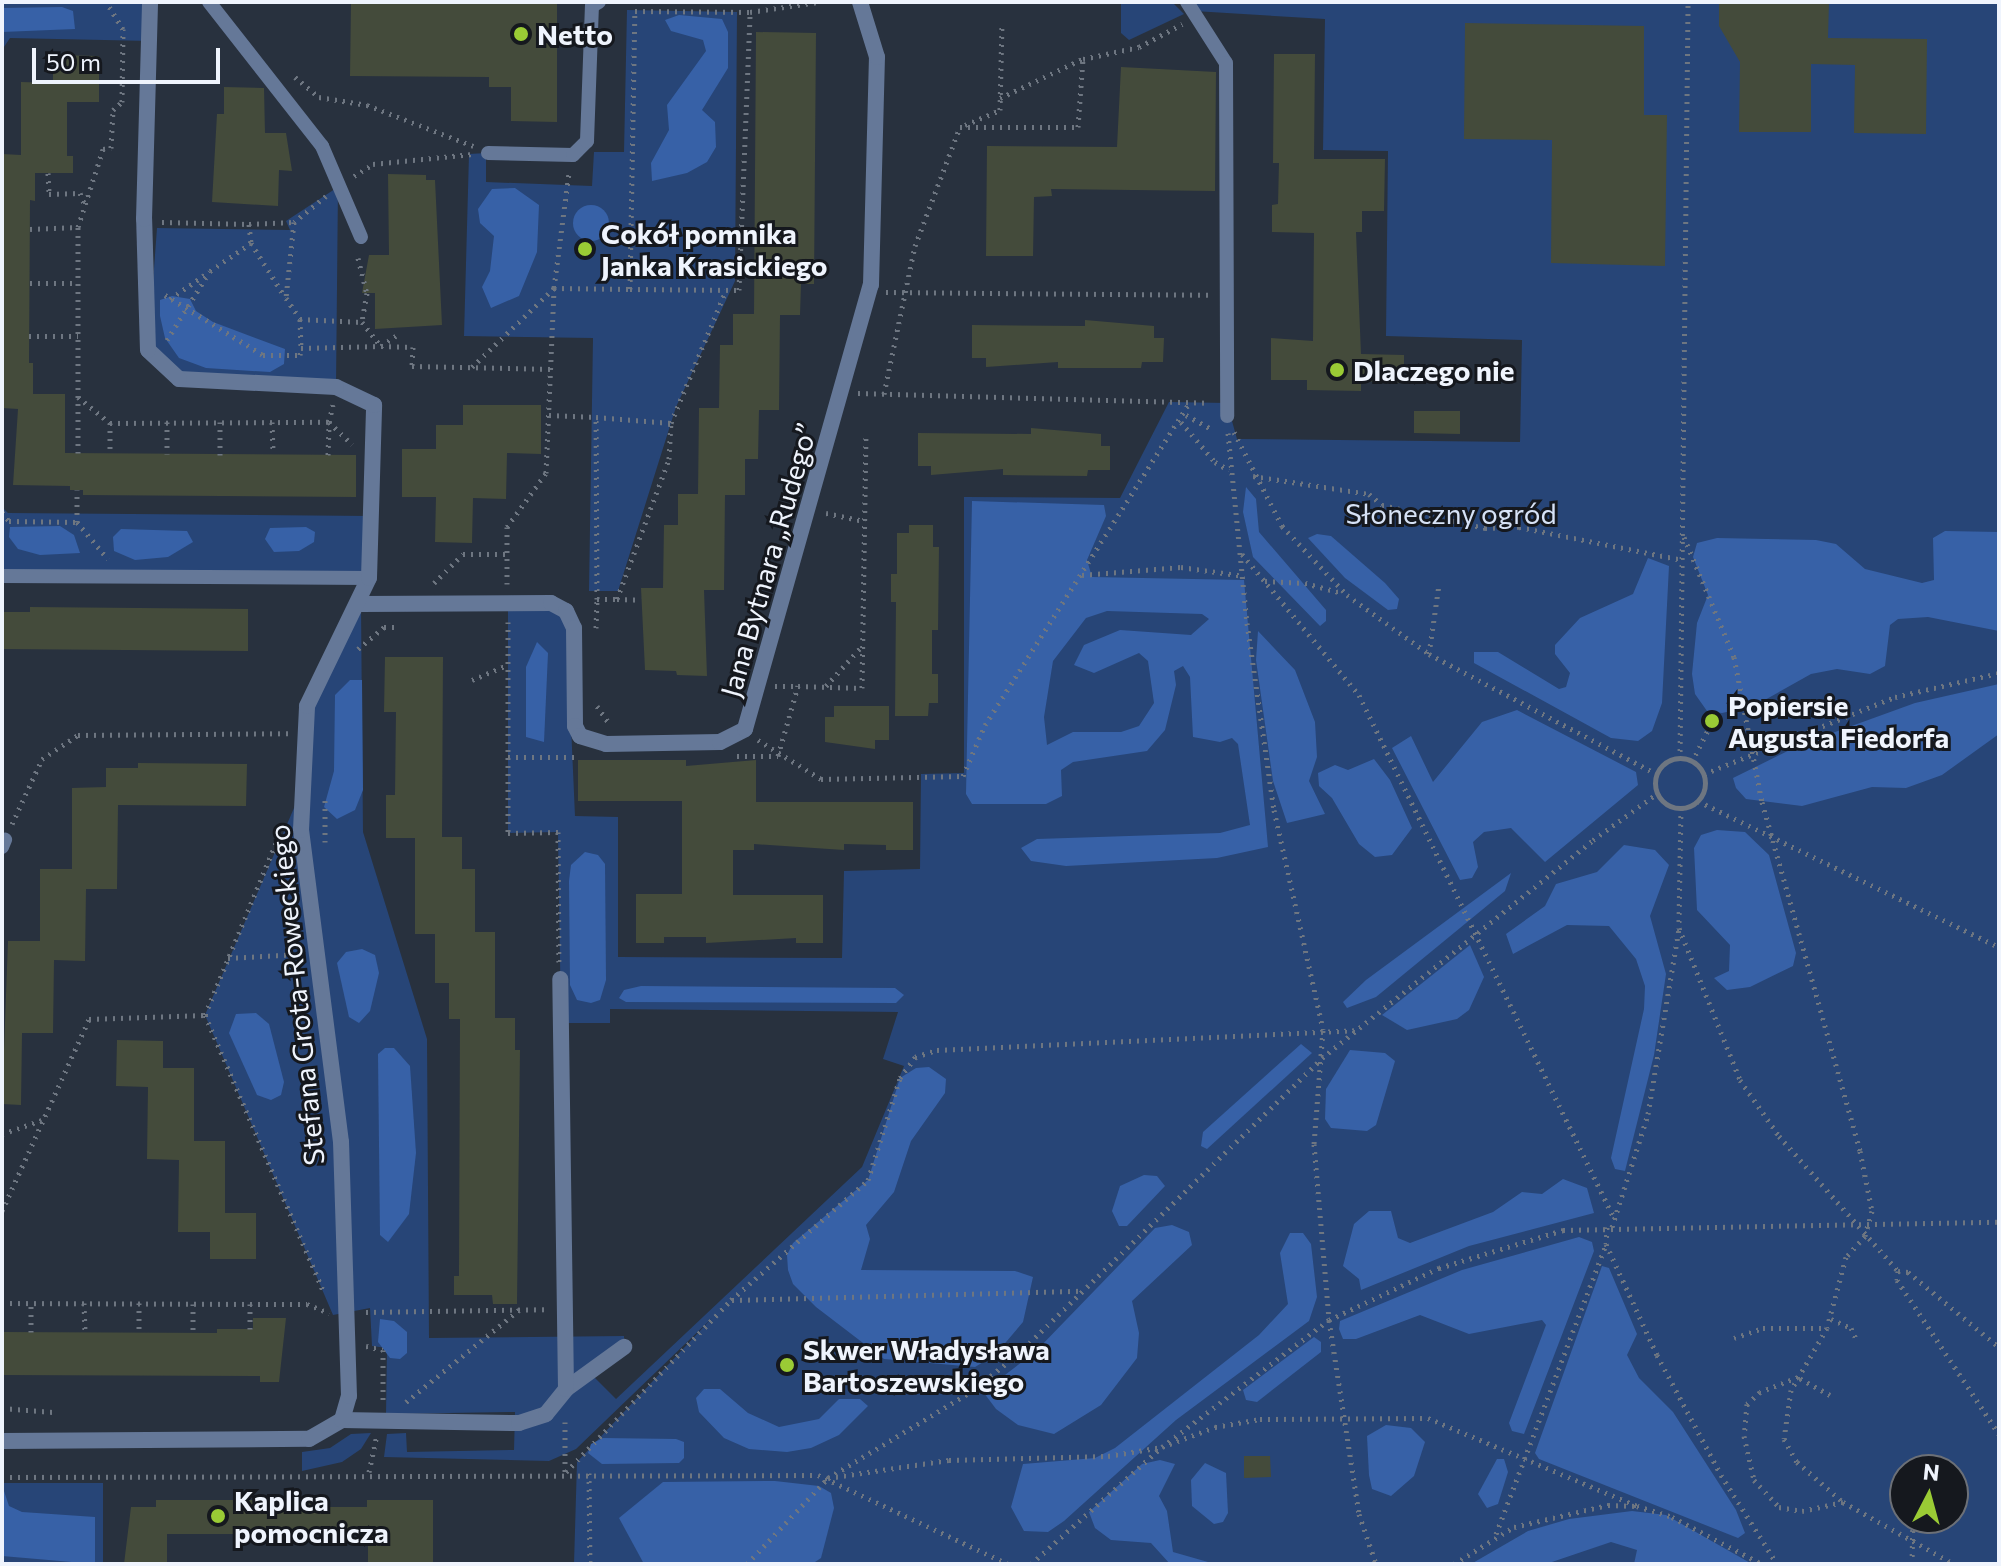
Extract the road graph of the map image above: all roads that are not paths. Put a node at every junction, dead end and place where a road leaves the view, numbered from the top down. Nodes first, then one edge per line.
1 (150, 2) edge
2 (209, 2) edge
3 (599, 2) edge
4 (860, 2) edge
5 (1187, 2) edge
6 (488, 153) road end
7 (361, 237) dead end
8 (1227, 410) road end
9 (2, 576) edge
10 (369, 578) junction
11 (361, 604) junction
12 (560, 979) dead end
13 (624, 1347) dead end
14 (561, 1396) junction
15 (342, 1420) junction
16 (2, 1441) edge

1 - 10 street, Stefana Grota-Roweckiego
2 - 7 lane
3 - 6 lane
4 - 11 street, Jana Bytnara „Rudego”
5 - 8 lane
9 - 10 lane
10 - 11 street, Stefana Grota-Roweckiego
11 - 15 street, Stefana Grota-Roweckiego
12 - 14 street
13 - 14 street
14 - 15 street
15 - 16 street

